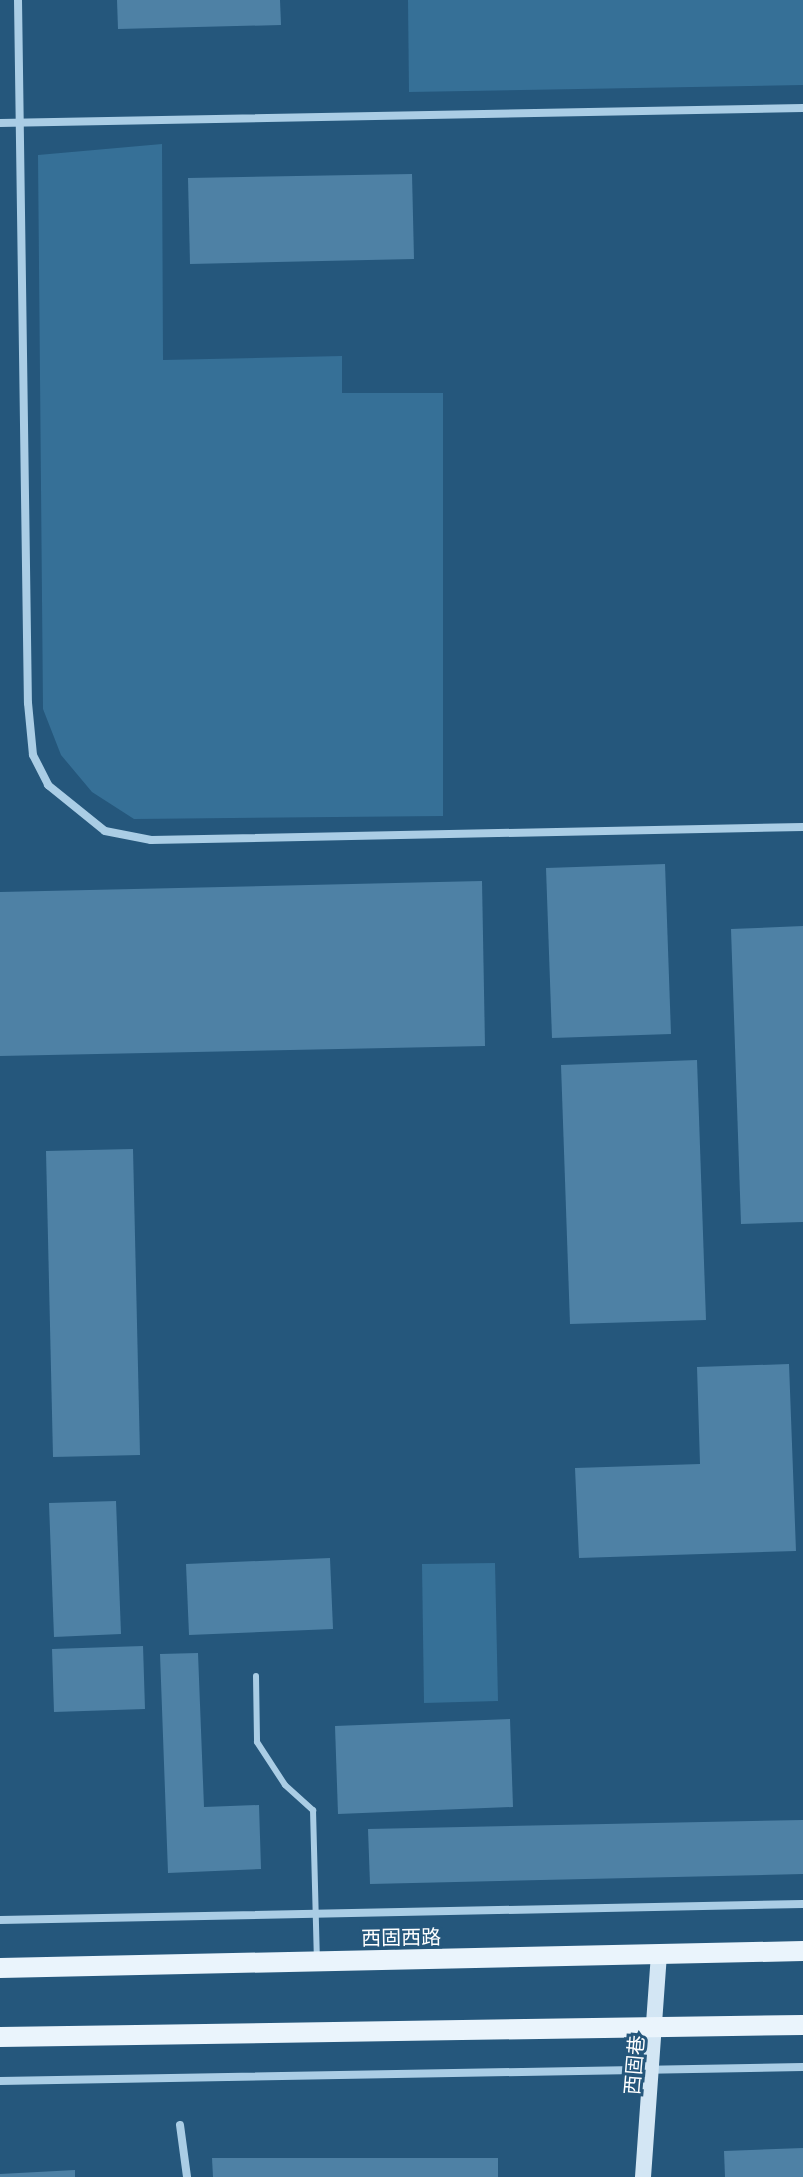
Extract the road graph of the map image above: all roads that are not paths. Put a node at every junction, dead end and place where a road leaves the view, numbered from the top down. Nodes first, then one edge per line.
1 (18, 0) edge
2 (803, 108) edge
3 (20, 122) junction
4 (0, 123) edge
5 (803, 827) edge
6 (256, 1676) dead end
7 (803, 1904) edge
8 (316, 1914) junction
9 (0, 1920) edge
10 (803, 1951) edge
11 (659, 1956) junction
12 (317, 1962) junction
13 (0, 1968) edge
14 (658, 2025) junction
15 (803, 2025) edge
16 (0, 2037) edge
17 (803, 2067) edge
18 (654, 2069) junction
19 (0, 2081) edge
20 (180, 2125) dead end
21 (187, 2177) edge
22 (643, 2177) edge

1 - 3 street
2 - 3 street
3 - 4 street
3 - 5 street
6 - 8 lane
7 - 8 street
8 - 9 street
8 - 12 lane
10 - 11 main road, 西固西路
11 - 12 main road, 西固西路
11 - 14 street, 西固巷
12 - 13 main road, 西固西路
14 - 15 main road
14 - 16 main road
14 - 18 street, 西固巷
17 - 18 street
18 - 19 street
18 - 22 street, 西固巷
20 - 21 street

